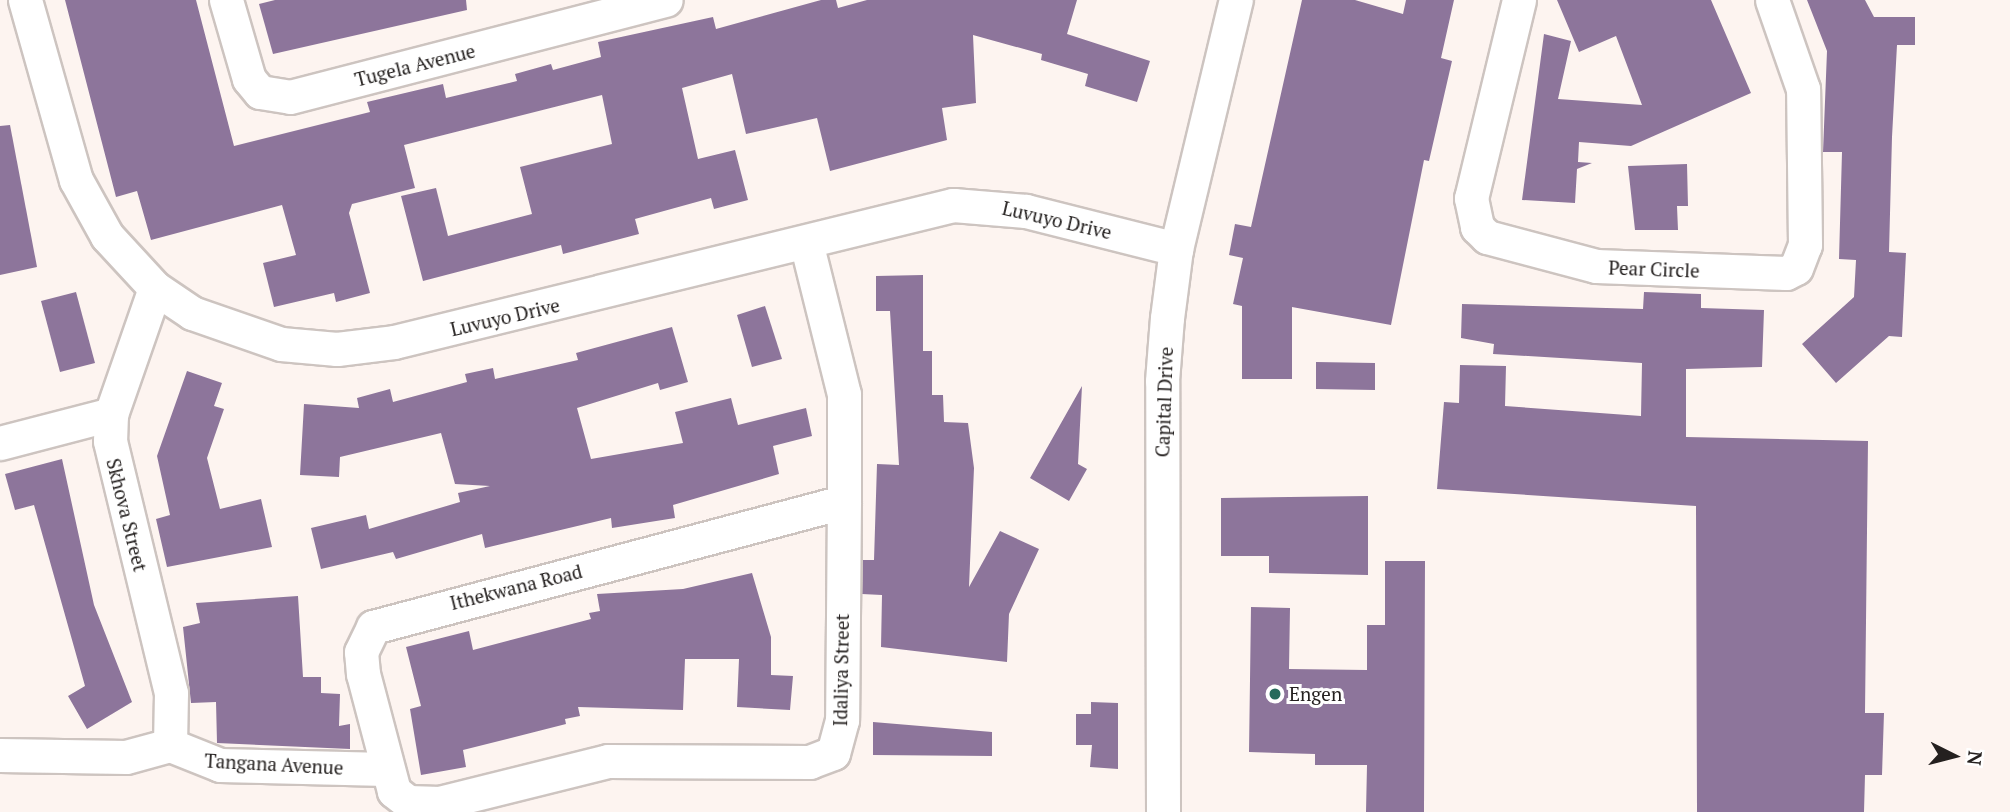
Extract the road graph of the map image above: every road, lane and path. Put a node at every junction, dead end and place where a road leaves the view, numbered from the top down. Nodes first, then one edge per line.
1 (25, 0) edge
2 (226, 0) edge
3 (666, 0) edge
4 (1237, 0) edge
5 (1518, 0) edge
6 (1772, 0) edge
7 (806, 242) junction
8 (1176, 249) junction
9 (155, 288) junction
10 (111, 414) junction
11 (0, 443) edge
12 (844, 502) junction
13 (170, 745) junction
14 (0, 755) edge
15 (386, 769) junction
16 (408, 802) joint
17 (1163, 812) edge

1 - 9 street, Luvuyo Drive
2 - 3 street, Tugela Avenue
4 - 8 street, Capital Drive
5 - 6 street, Pear Circle
7 - 8 street, Luvuyo Drive
7 - 9 street, Luvuyo Drive
7 - 12 street, Idaliya Street
8 - 17 street, Capital Drive
9 - 10 street, Skhova Street
10 - 11 street
10 - 13 street, Skhova Street
12 - 15 street, Ithekwana Road
12 - 16 street, Idaliya Street
13 - 14 street
13 - 15 street, Tangana Avenue
15 - 16 street, Ithekwana Road

